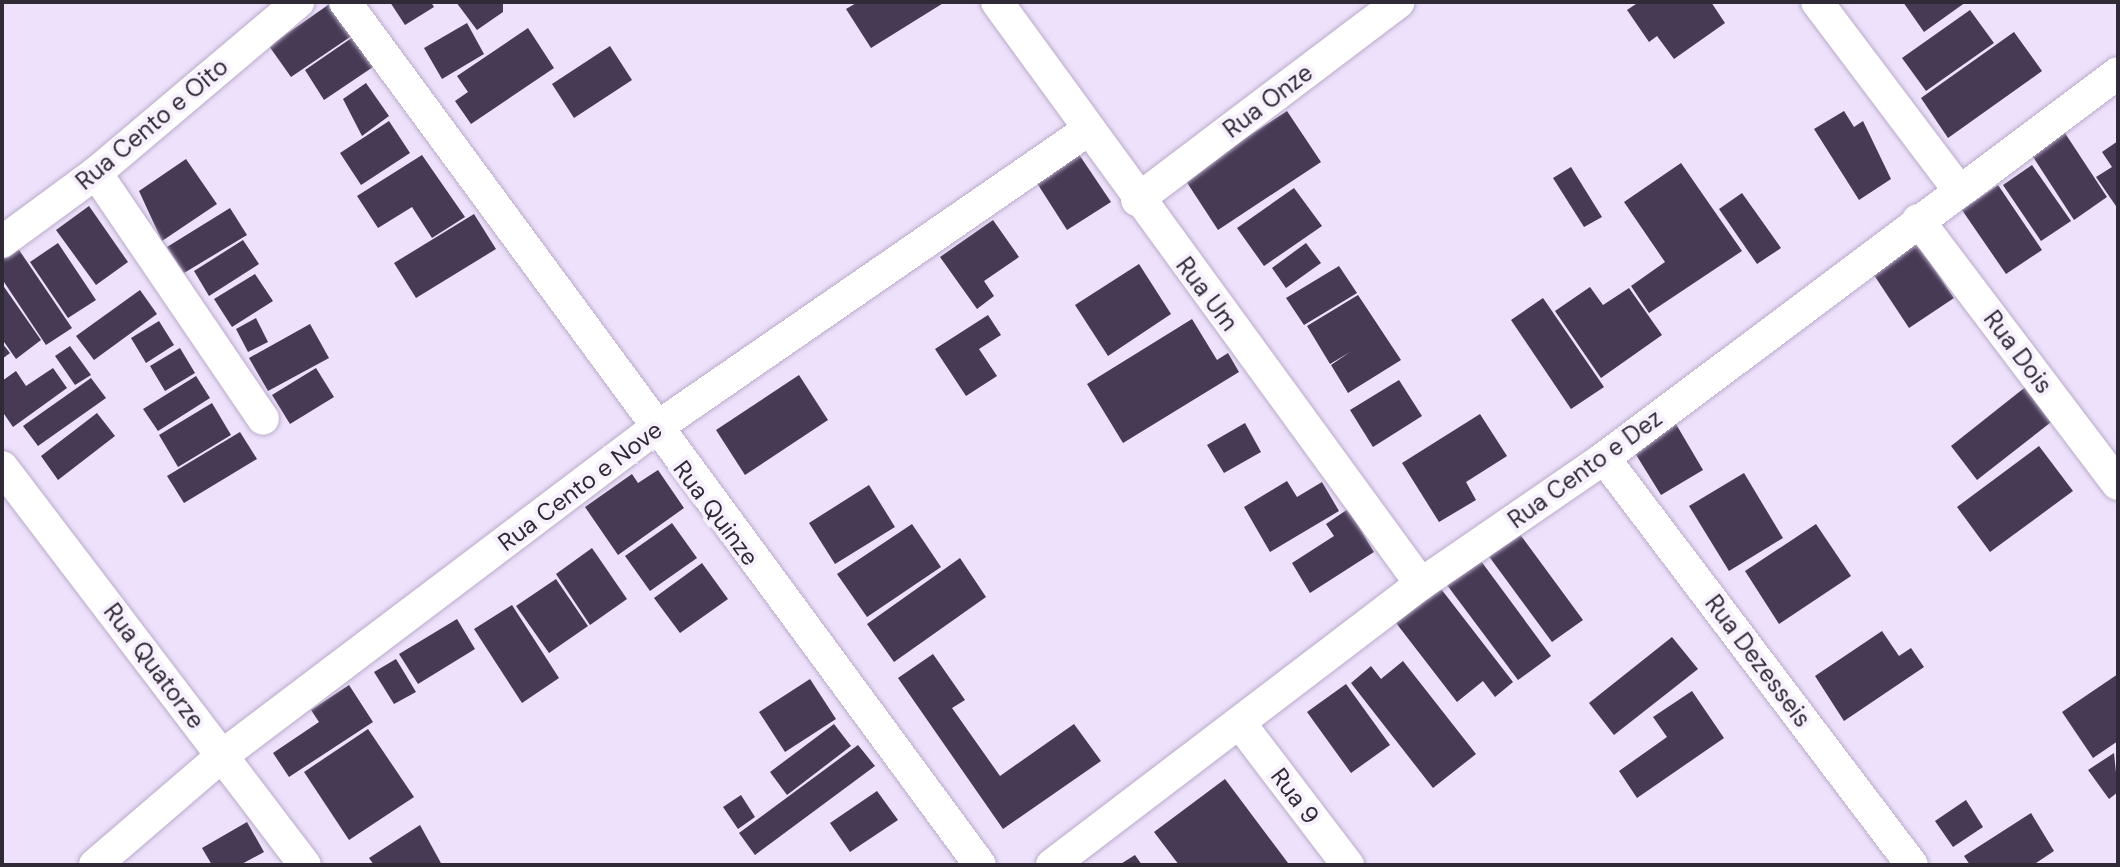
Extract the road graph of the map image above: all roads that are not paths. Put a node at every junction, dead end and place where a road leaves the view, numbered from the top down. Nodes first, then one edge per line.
1 (298, 2) edge
2 (345, 2) edge
3 (997, 2) edge
4 (1399, 2) edge
5 (1817, 2) edge
6 (2118, 73) edge
7 (1085, 132) junction
8 (96, 173) junction
9 (1957, 188) junction
10 (1137, 200) junction
11 (1918, 220) junction
12 (2, 242) edge
13 (263, 419) dead end
14 (653, 430) junction
15 (1604, 458) junction
16 (2, 467) edge
17 (2118, 484) edge
18 (1421, 584) junction
19 (1242, 726) junction
20 (223, 755) junction
21 (95, 865) edge
22 (305, 865) edge
23 (980, 865) edge
24 (1052, 865) edge
25 (1348, 865) edge
26 (1912, 865) edge

1 - 8 street, Rua Cento e Oito
2 - 14 street, Rua Quinze
3 - 7 street, Rua Um
4 - 10 street, Rua Onze
5 - 9 street
6 - 9 street, Rua Cento e Dez
7 - 10 street, Rua Um
7 - 14 street, Rua Cento e Nove
8 - 12 street, Rua Cento e Oito
8 - 13 street
9 - 11 street, Rua Cento e Dez
10 - 18 street, Rua Um
11 - 15 street, Rua Cento e Dez
11 - 17 street, Rua Dois
14 - 20 street, Rua Cento e Nove
14 - 23 street, Rua Quinze
15 - 18 street, Rua Cento e Dez
15 - 26 street, Rua Dezesseis
16 - 20 street, Rua Quatorze
18 - 19 street, Rua Cento e Dez
19 - 24 street, Rua Cento e Dez
19 - 25 street, Rua 9
20 - 21 street, Rua Cento e Nove
20 - 22 street, Rua Quatorze

